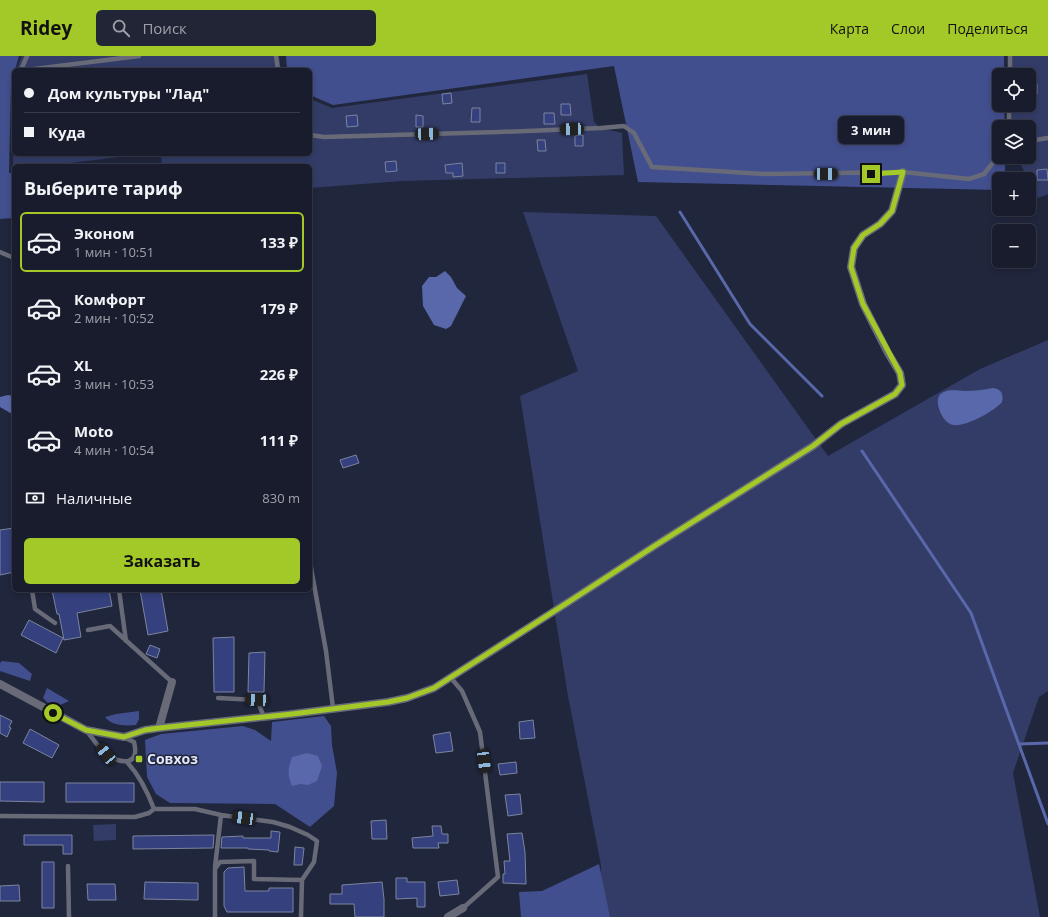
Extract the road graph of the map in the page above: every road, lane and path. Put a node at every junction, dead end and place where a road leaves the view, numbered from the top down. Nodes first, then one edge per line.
1 (27, 56) edge
2 (139, 56) edge
3 (276, 56) edge
4 (1010, 56) edge
5 (22, 68) edge
6 (42, 68) edge
7 (278, 68) edge
8 (1010, 68) edge
9 (312, 136) edge
10 (1048, 138) edge
11 (1036, 140) edge
12 (992, 164) edge
13 (903, 172) junction
14 (0, 252) edge
15 (12, 257) edge
16 (312, 573) edge
17 (32, 592) edge
18 (119, 592) edge
19 (55, 623) dead end
20 (88, 630) dead end
21 (126, 641) junction
22 (451, 678) junction
23 (172, 682) joint
24 (0, 684) edge
25 (218, 698) dead end
26 (333, 708) junction
27 (264, 717) junction
28 (159, 728) junction
29 (86, 730) junction
30 (124, 737) junction
31 (127, 762) junction
32 (154, 809) junction
33 (221, 815) junction
34 (0, 816) edge
35 (68, 866) dead end
36 (215, 869) junction
37 (302, 880) junction
38 (463, 908) joint
39 (69, 917) edge
40 (215, 917) edge
41 (301, 917) edge
42 (448, 917) edge

1 - 5 lane
2 - 6 lane
3 - 7 lane
4 - 8 lane
9 - 13 lane
10 - 11 lane
12 - 13 lane
13 - 22 street
14 - 15 lane
16 - 26 lane
17 - 19 lane
18 - 21 lane
20 - 21 lane
21 - 23 lane
22 - 26 street
22 - 38 lane
23 - 28 street
24 - 29 street
25 - 27 lane
26 - 27 street
27 - 28 street
28 - 30 street
29 - 30 street
29 - 31 lane
30 - 31 lane
31 - 32 lane
32 - 33 lane
32 - 34 lane
33 - 36 lane
33 - 37 lane
35 - 39 lane
36 - 37 lane
36 - 40 lane
37 - 41 lane
38 - 42 street

